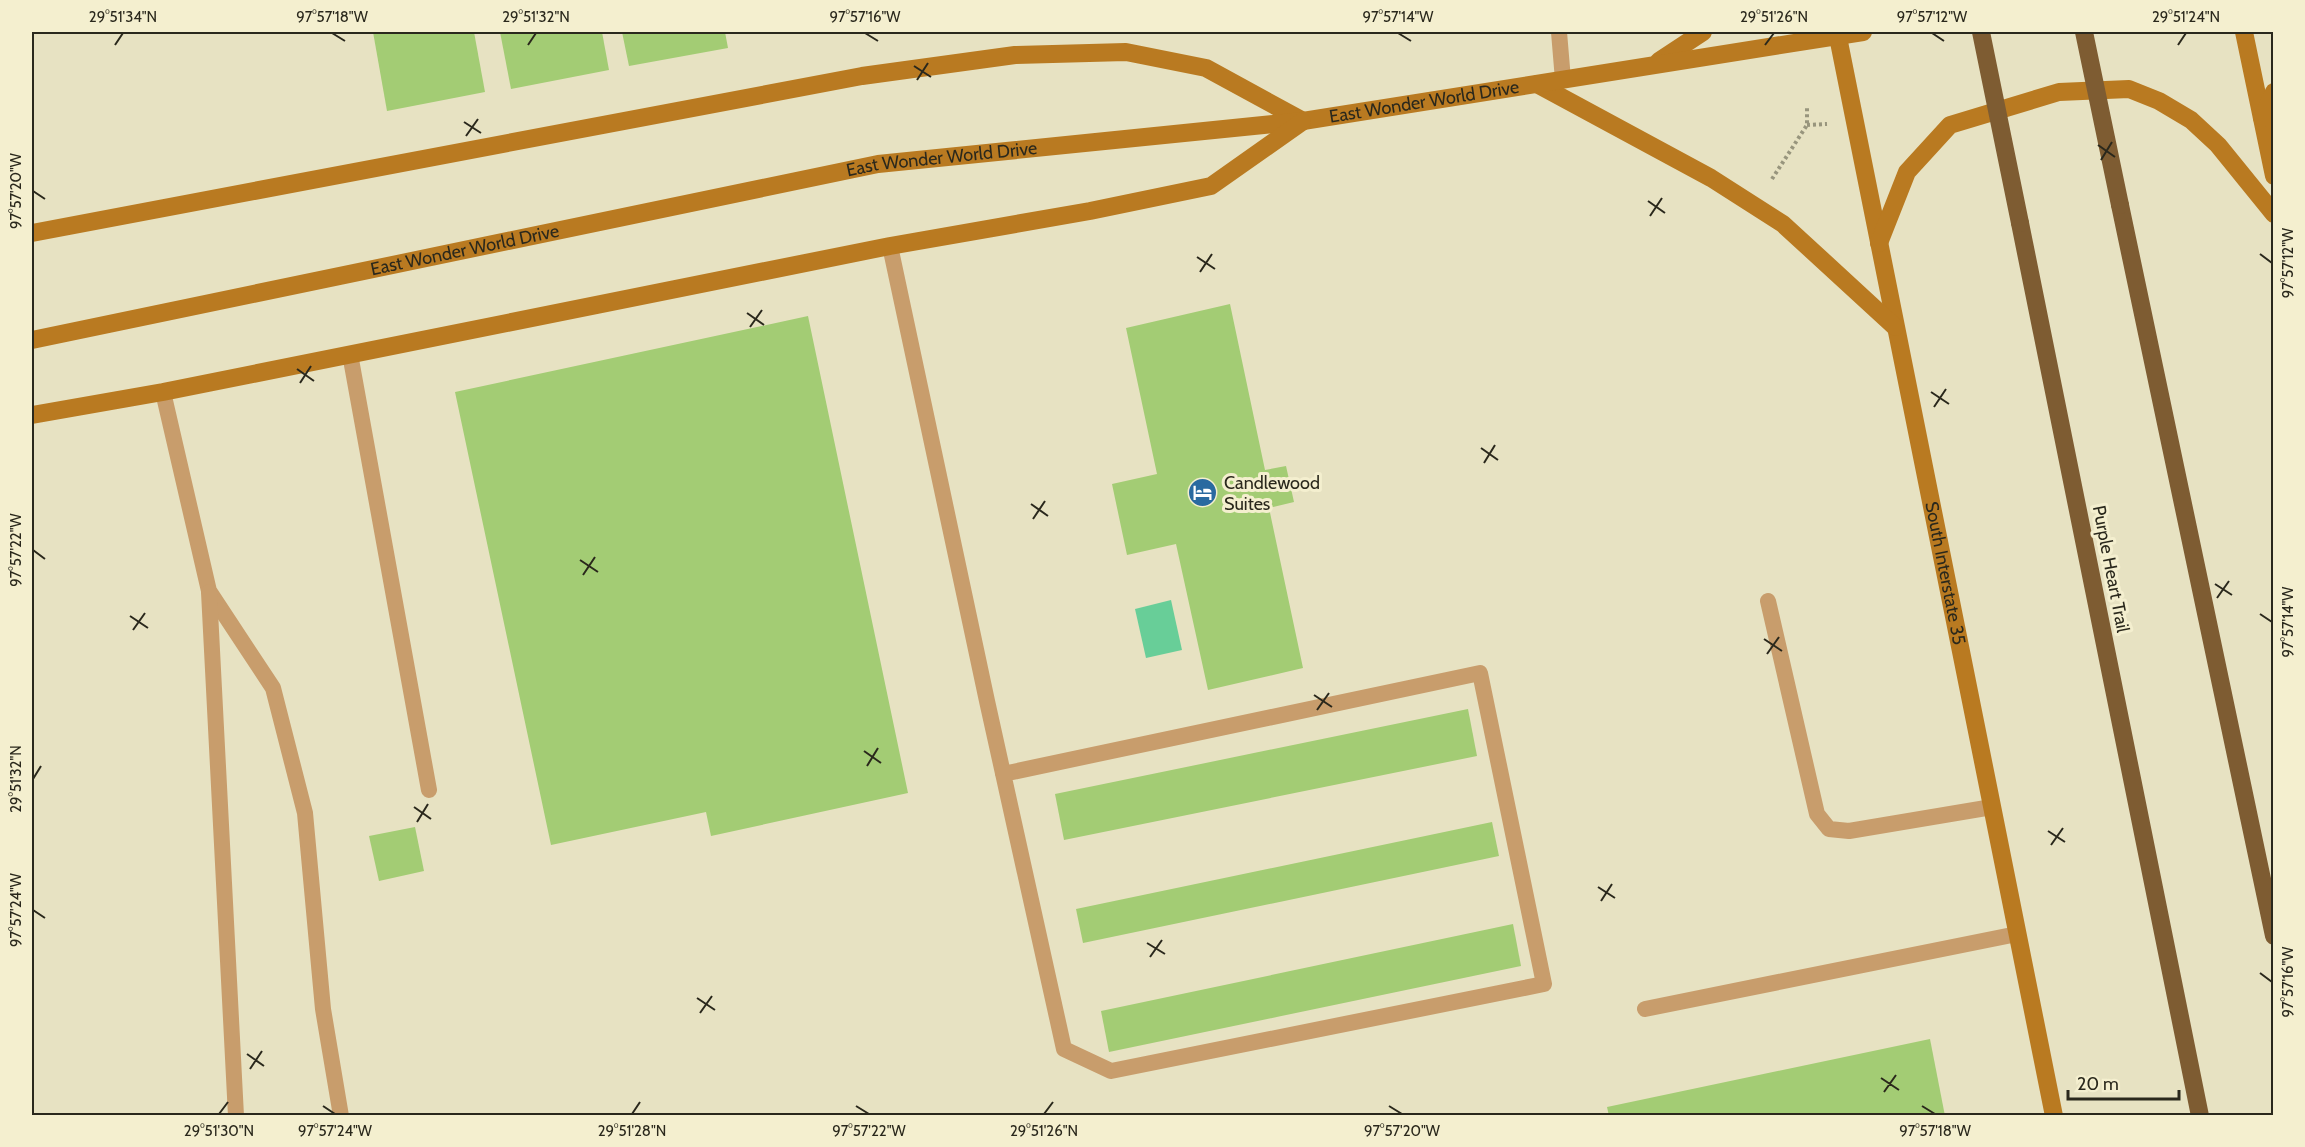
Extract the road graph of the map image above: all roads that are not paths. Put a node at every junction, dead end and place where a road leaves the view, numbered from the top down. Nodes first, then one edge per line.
1 (1559, 32) edge
2 (1703, 32) edge
3 (1863, 32) edge
4 (1981, 32) edge
5 (2084, 32) edge
6 (2244, 32) edge
7 (1837, 34) edge
8 (1655, 63) junction
9 (1563, 80) junction
10 (1537, 84) junction
11 (2274, 92) edge
12 (2262, 118) junction
13 (1303, 121) junction
14 (2274, 176) edge
15 (2274, 214) edge
16 (32, 234) edge
17 (1879, 243) junction
18 (890, 246) junction
19 (1895, 327) junction
20 (32, 340) edge
21 (351, 354) junction
22 (163, 392) junction
23 (32, 415) edge
24 (209, 591) junction
25 (1768, 601) dead end
26 (1003, 774) junction
27 (429, 790) dead end
28 (1992, 807) junction
29 (2017, 934) junction
30 (2274, 936) edge
31 (1645, 1010) dead end
32 (236, 1116) edge
33 (341, 1116) edge
34 (2054, 1116) edge
35 (2200, 1116) edge

1 - 9 lane
2 - 8 main road
3 - 7 main road, East Wonder World Drive
4 - 35 highway, Purple Heart Trail, bridge
5 - 30 highway, bridge
6 - 12 main road
7 - 8 main road, East Wonder World Drive
7 - 17 main road, South Interstate 35
8 - 9 main road, East Wonder World Drive
9 - 10 main road, East Wonder World Drive
10 - 13 main road, East Wonder World Drive
10 - 19 main road
11 - 12 main road
12 - 14 main road
13 - 16 main road
13 - 18 main road
13 - 20 main road, East Wonder World Drive
15 - 17 main road
17 - 19 main road, South Interstate 35
18 - 21 main road
18 - 26 lane
19 - 28 main road, South Interstate 35
21 - 22 main road
21 - 27 lane
22 - 23 main road
22 - 24 lane
24 - 32 lane
24 - 33 lane
25 - 28 lane
26 - 26 lane
28 - 29 main road, South Interstate 35
29 - 31 lane
29 - 34 main road, South Interstate 35

